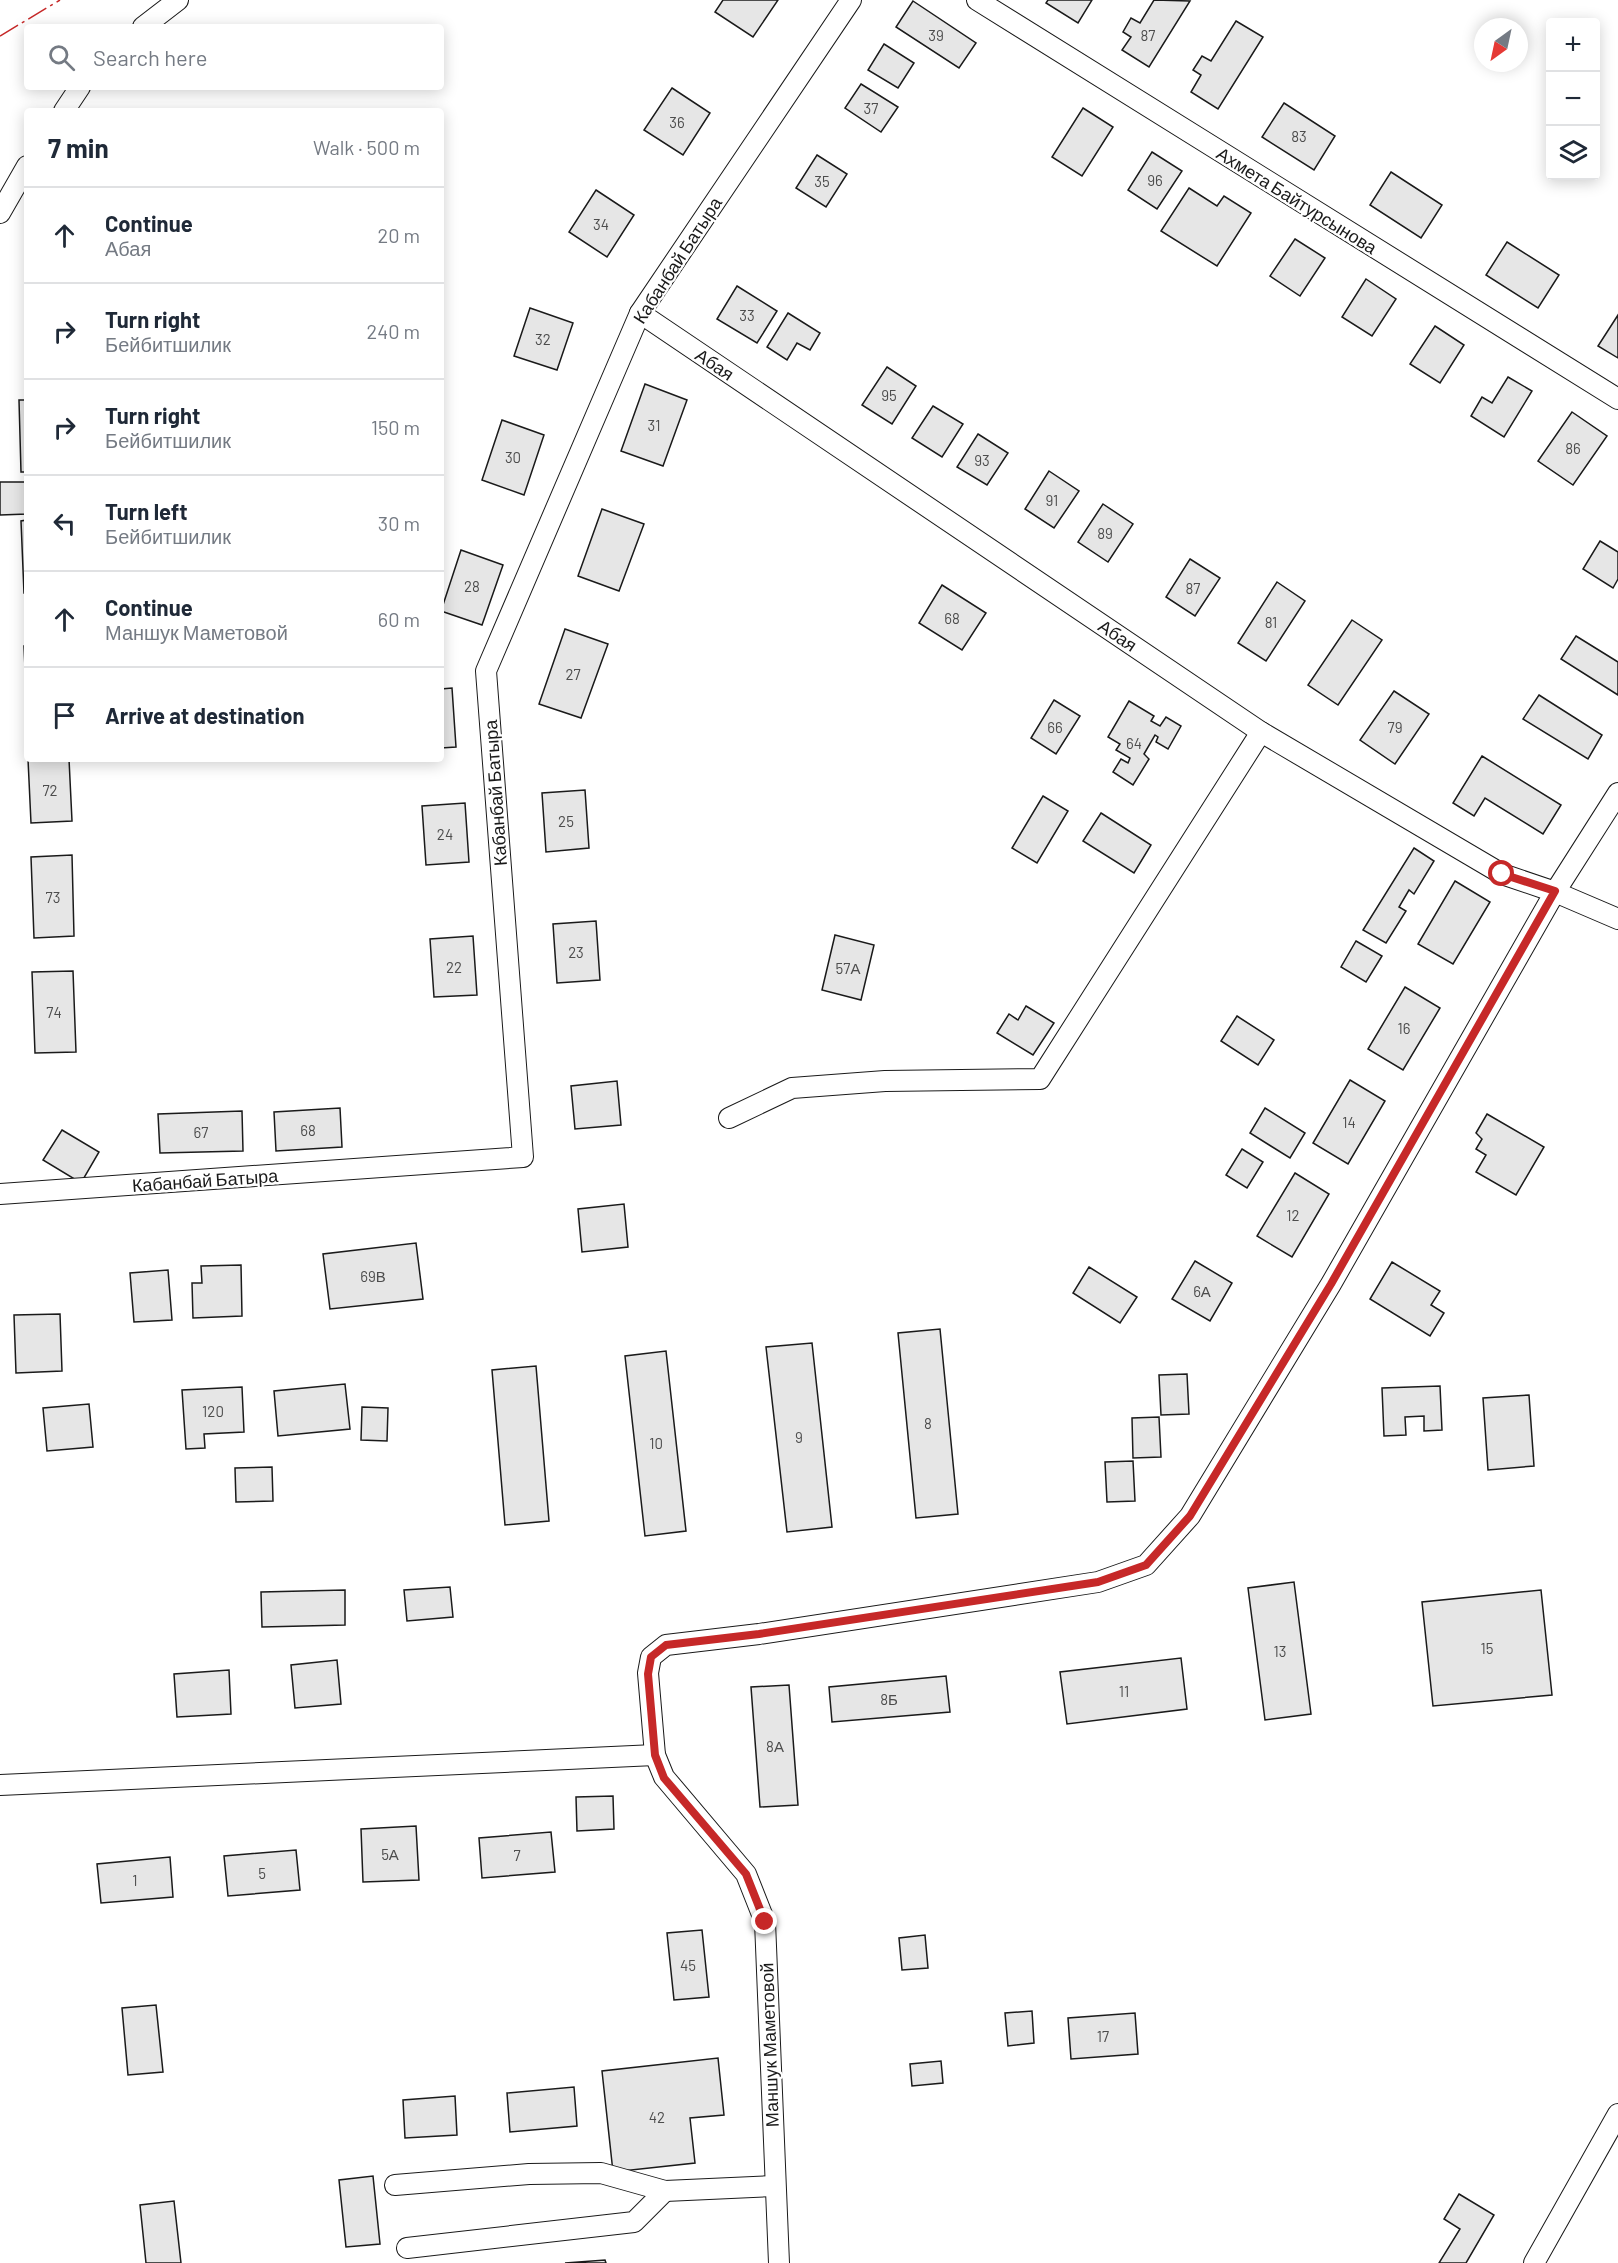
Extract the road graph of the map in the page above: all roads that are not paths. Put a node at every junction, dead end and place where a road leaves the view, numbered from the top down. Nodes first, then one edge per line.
1 (178, 0) edge
2 (851, 0) edge
3 (977, 0) edge
4 (146, 24) edge
5 (78, 90) edge
6 (66, 108) edge
7 (24, 171) edge
8 (0, 213) edge
9 (640, 313) junction
10 (1618, 399) edge
11 (1261, 732) junction
12 (1618, 793) edge
13 (1555, 891) junction
14 (1618, 919) edge
15 (729, 1118) dead end
16 (0, 1194) edge
17 (655, 1755) junction
18 (0, 1785) edge
19 (1618, 2114) edge
20 (395, 2185) dead end
21 (774, 2186) junction
22 (665, 2191) junction
23 (407, 2248) dead end
24 (778, 2263) edge
25 (1534, 2263) edge

1 - 4 street
2 - 9 street, Кабанбай Батыра
3 - 10 street, Ахмета Байтурсынова
5 - 6 street
7 - 8 street
9 - 11 street, Абая
9 - 16 street, Кабанбай Батыра
11 - 13 street, Абая
11 - 15 street
12 - 13 street, Маншук Маметовой
13 - 14 street, Абая
13 - 17 street, Маншук Маметовой
17 - 18 street
17 - 21 street, Маншук Маметовой
19 - 25 street
20 - 22 street
21 - 22 street
21 - 24 street, Маншук Маметовой
22 - 23 street

